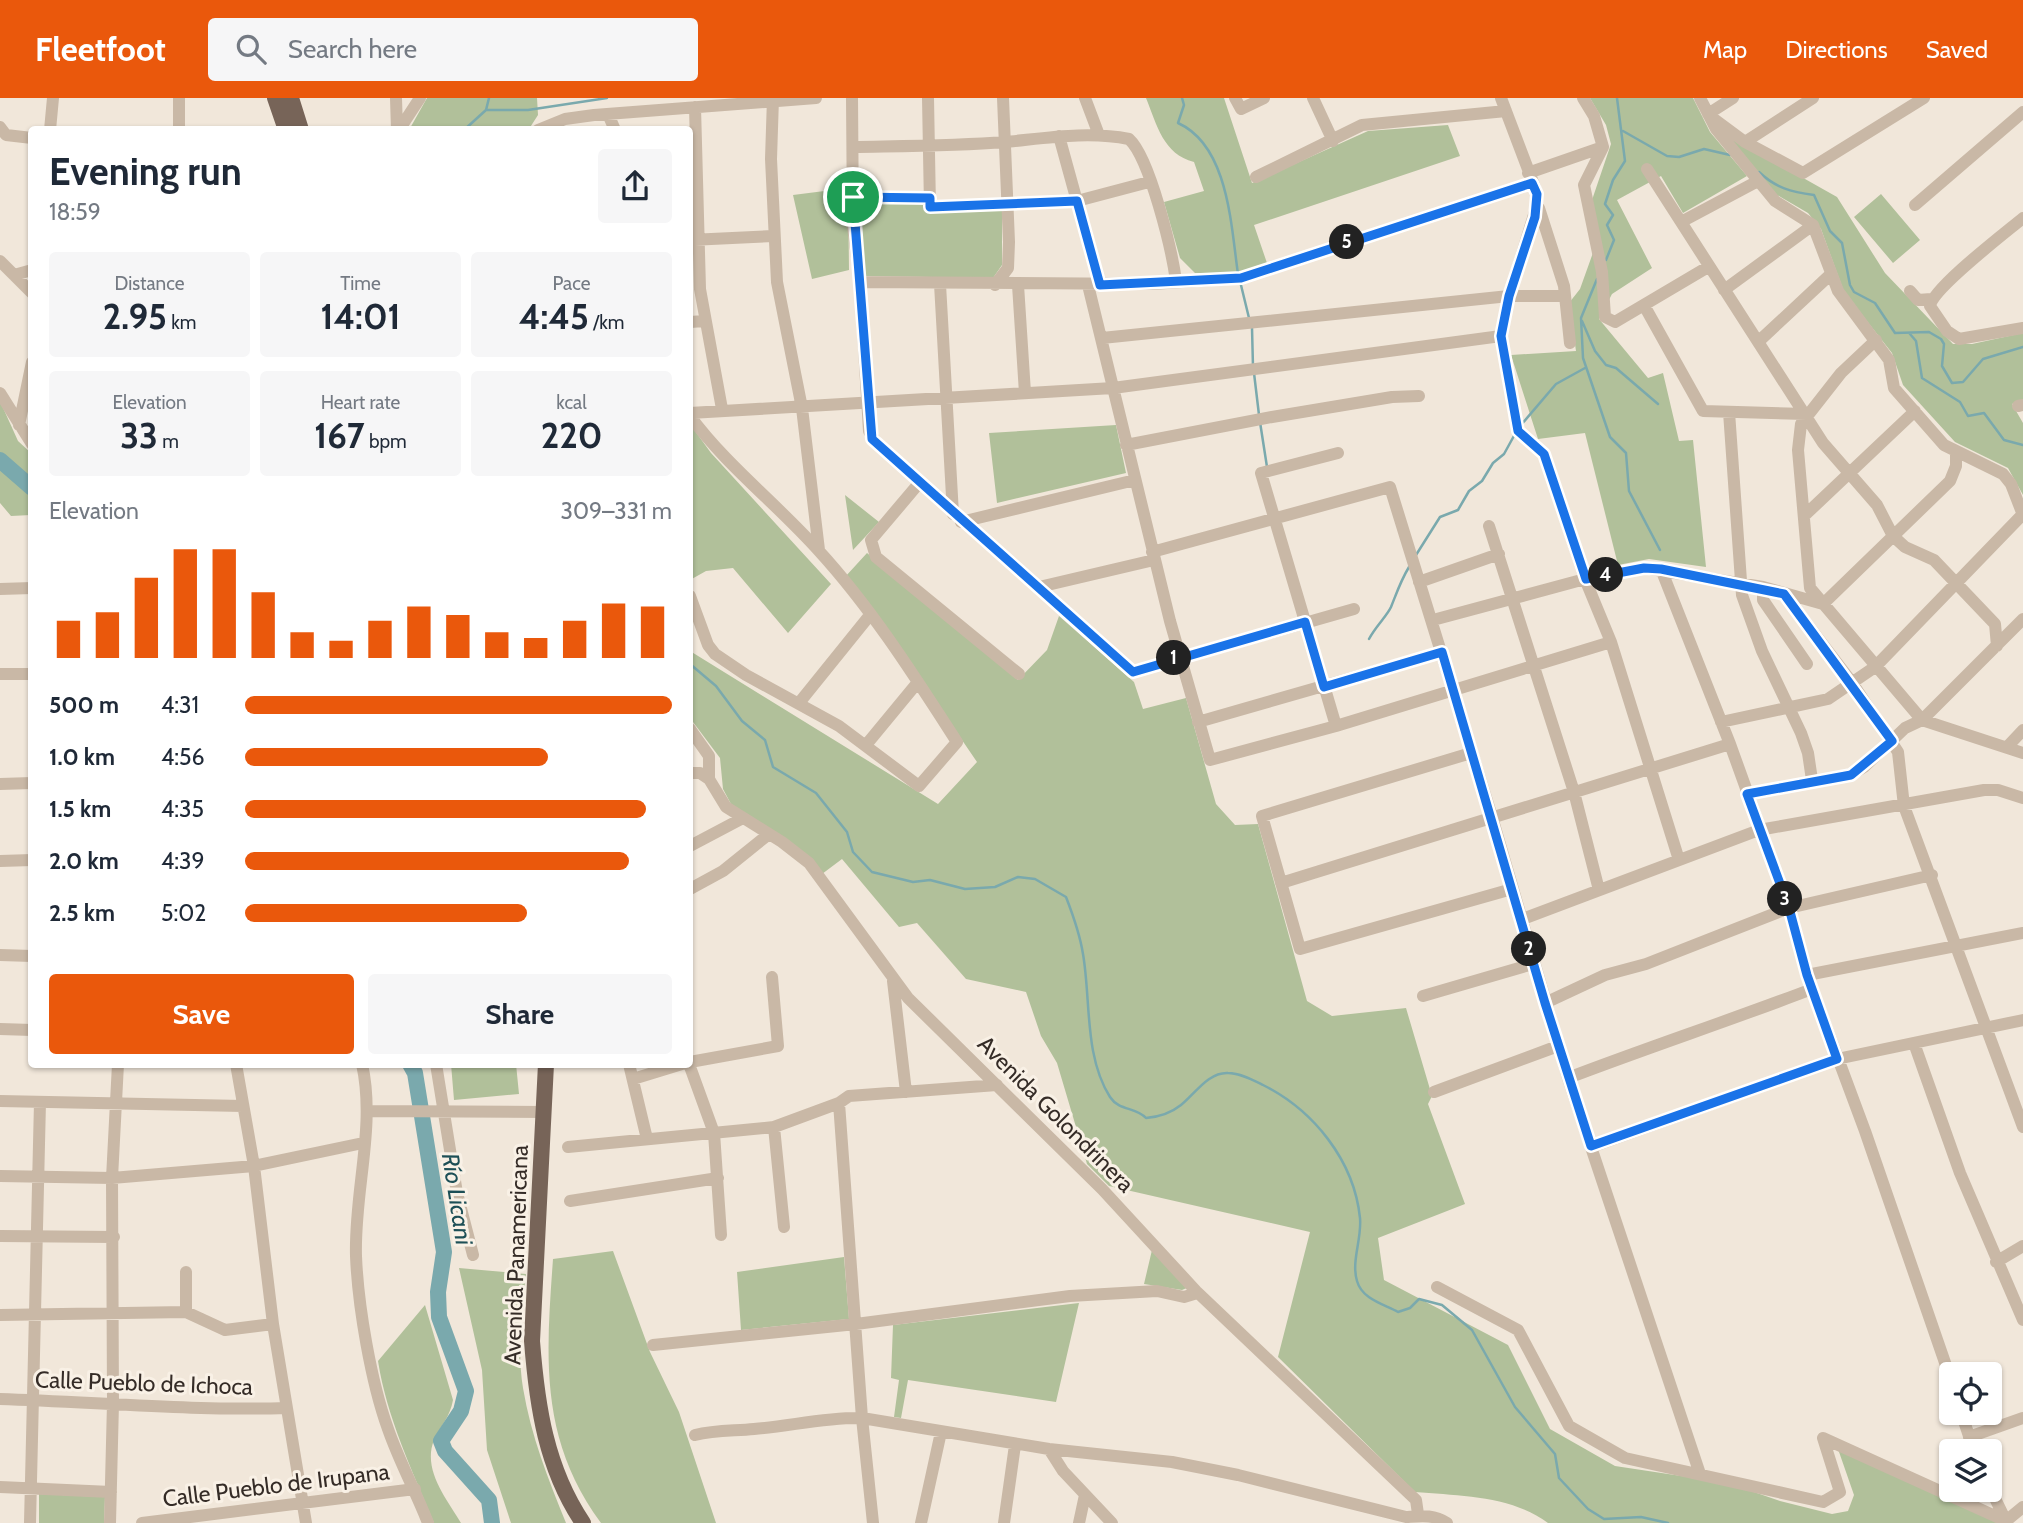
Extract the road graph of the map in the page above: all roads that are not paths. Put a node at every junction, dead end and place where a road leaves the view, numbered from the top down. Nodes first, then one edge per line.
1 (53, 98) edge
2 (179, 98) edge
3 (275, 98) edge
4 (291, 98) edge
5 (396, 98) edge
6 (420, 98) edge
7 (816, 98) edge
8 (852, 98) edge
9 (928, 98) edge
10 (1003, 98) edge
11 (1086, 98) edge
12 (1236, 98) edge
13 (1264, 98) edge
14 (1313, 98) edge
15 (1501, 98) edge
16 (1583, 98) edge
17 (1700, 98) edge
18 (1734, 98) edge
19 (1813, 98) edge
20 (1924, 98) edge
21 (773, 99) edge
22 (695, 107) junction
23 (1506, 111) junction
24 (2023, 112) edge
25 (608, 114) junction
26 (1708, 114) junction
27 (50, 126) edge
28 (179, 126) edge
29 (285, 126) edge
30 (300, 126) edge
31 (398, 126) edge
32 (401, 126) edge
33 (548, 126) edge
34 (613, 126) edge
35 (0, 127) edge
36 (1099, 135) junction
37 (1059, 136) junction
38 (28, 138) edge
39 (1333, 141) junction
40 (1005, 142) junction
41 (1745, 142) junction
42 (932, 145) junction
43 (853, 147) junction
44 (1603, 147) junction
45 (1647, 169) dead end
46 (1256, 177) dead end
47 (1530, 178) junction
48 (1758, 181) junction
49 (1149, 182) junction
50 (853, 197) junction
51 (930, 198) junction
52 (1077, 201) junction
53 (1005, 205) junction
54 (1537, 205) junction
55 (1915, 205) dead end
56 (2023, 218) edge
57 (1681, 222) junction
58 (1813, 225) junction
59 (773, 236) junction
60 (695, 239) edge
61 (0, 261) edge
62 (1708, 267) junction
63 (28, 271) edge
64 (1831, 274) junction
65 (14, 275) junction
66 (1176, 281) junction
67 (860, 282) junction
68 (940, 284) junction
69 (995, 285) junction
70 (1018, 285) junction
71 (1094, 285) junction
72 (28, 289) edge
73 (1724, 290) junction
74 (1910, 291) dead end
75 (1509, 296) junction
76 (1563, 296) junction
77 (1931, 299) junction
78 (1644, 307) junction
79 (705, 321) junction
80 (693, 322) edge
81 (2022, 322) edge
82 (1501, 336) junction
83 (1102, 338) junction
84 (1876, 340) junction
85 (1758, 342) junction
86 (1570, 343) dead end
87 (28, 381) edge
88 (1113, 388) junction
89 (0, 393) edge
90 (1025, 393) junction
91 (1419, 396) dead end
92 (946, 399) junction
93 (869, 403) junction
94 (802, 408) junction
95 (722, 409) junction
96 (1915, 411) junction
97 (1729, 412) junction
98 (693, 414) edge
99 (1806, 414) junction
100 (693, 418) edge
101 (19, 425) junction
102 (28, 438) edge
103 (1126, 445) junction
104 (1956, 452) junction
105 (1338, 453) dead end
106 (1969, 456) junction
107 (1849, 473) junction
108 (1135, 480) junction
109 (1950, 481) junction
110 (920, 482) junction
111 (2023, 514) edge
112 (1804, 516) junction
113 (1276, 517) junction
114 (957, 518) junction
115 (1489, 526) dead end
116 (1893, 536) junction
117 (819, 550) junction
118 (1499, 554) junction
119 (1153, 556) junction
120 (1661, 569) junction
121 (1586, 579) junction
122 (1956, 581) junction
123 (1419, 582) junction
124 (1742, 585) junction
125 (1039, 587) junction
126 (1763, 587) junction
127 (28, 588) edge
128 (0, 589) edge
129 (1784, 594) junction
130 (1514, 599) junction
131 (693, 604) edge
132 (1823, 604) junction
133 (1354, 609) dead end
134 (870, 615) junction
135 (2023, 619) edge
136 (1433, 620) junction
137 (1305, 622) junction
138 (1611, 642) junction
139 (1997, 646) junction
140 (1442, 652) junction
141 (1179, 656) junction
142 (1534, 664) junction
143 (1807, 664) dead end
144 (1875, 667) junction
145 (0, 674) edge
146 (28, 674) edge
147 (1019, 674) dead end
148 (918, 681) junction
149 (1853, 684) junction
150 (1324, 687) junction
151 (1452, 688) junction
152 (799, 703) junction
153 (1791, 708) junction
154 (1922, 720) junction
155 (1198, 722) junction
156 (1721, 722) junction
157 (1336, 726) junction
158 (2023, 730) edge
159 (693, 733) edge
160 (1892, 741) junction
161 (1730, 744) junction
162 (866, 745) junction
163 (2007, 747) junction
164 (1471, 752) junction
165 (2023, 753) edge
166 (1651, 768) junction
167 (693, 773) edge
168 (709, 779) junction
169 (1812, 780) junction
170 (28, 783) edge
171 (0, 784) edge
172 (1574, 792) junction
173 (1747, 794) junction
174 (2023, 798) edge
175 (1904, 806) junction
176 (1492, 817) junction
177 (743, 818) junction
178 (1759, 830) junction
179 (769, 834) junction
180 (693, 844) edge
181 (28, 860) edge
182 (1679, 860) junction
183 (0, 861) edge
184 (1932, 875) junction
185 (1281, 883) junction
186 (693, 887) edge
187 (1512, 889) junction
188 (1599, 890) junction
189 (1789, 908) junction
190 (1520, 920) junction
191 (2023, 933) edge
192 (1957, 943) junction
193 (0, 955) edge
194 (28, 956) edge
195 (1533, 964) junction
196 (1807, 975) junction
197 (772, 977) dead end
198 (893, 981) junction
199 (1812, 989) junction
200 (1423, 996) dead end
201 (1545, 1003) junction
202 (2023, 1020) edge
203 (1986, 1028) junction
204 (0, 1029) edge
205 (28, 1030) edge
206 (1914, 1044) junction
207 (1558, 1046) junction
208 (1837, 1059) junction
209 (693, 1062) edge
210 (118, 1068) edge
211 (237, 1068) edge
212 (363, 1068) edge
213 (437, 1068) edge
214 (546, 1068) edge
215 (630, 1068) edge
216 (669, 1068) edge
217 (691, 1068) edge
218 (1568, 1078) junction
219 (632, 1079) junction
220 (997, 1085) junction
221 (906, 1092) junction
222 (1434, 1092) dead end
223 (2017, 1093) edge
224 (0, 1101) edge
225 (40, 1102) junction
226 (839, 1103) junction
227 (117, 1104) junction
228 (243, 1106) junction
229 (446, 1110) junction
230 (369, 1111) junction
231 (545, 1112) junction
232 (774, 1127) junction
233 (2023, 1127) edge
234 (714, 1133) junction
235 (647, 1139) junction
236 (363, 1143) junction
237 (1591, 1146) junction
238 (568, 1147) dead end
239 (254, 1166) junction
240 (0, 1175) edge
241 (39, 1176) junction
242 (113, 1178) junction
243 (718, 1178) junction
244 (570, 1201) dead end
245 (783, 1227) dead end
246 (721, 1235) dead end
247 (0, 1236) edge
248 (39, 1237) junction
249 (114, 1237) junction
250 (2023, 1246) edge
251 (474, 1255) dead end
252 (1996, 1262) junction
253 (186, 1272) dead end
254 (1437, 1287) dead end
255 (1196, 1291) junction
256 (186, 1312) junction
257 (0, 1315) edge
258 (36, 1315) junction
259 (114, 1315) junction
260 (2023, 1320) edge
261 (273, 1324) junction
262 (856, 1324) junction
263 (653, 1345) dead end
264 (1945, 1362) edge
265 (0, 1399) edge
266 (33, 1400) junction
267 (113, 1403) junction
268 (287, 1408) junction
269 (862, 1418) junction
270 (2023, 1418) edge
271 (1965, 1425) edge
272 (941, 1432) junction
273 (695, 1435) dead end
274 (1969, 1437) joint
275 (1015, 1445) junction
276 (1049, 1449) junction
277 (1700, 1474) junction
278 (0, 1487) edge
279 (30, 1488) junction
280 (415, 1489) junction
281 (111, 1492) junction
282 (1085, 1495) junction
283 (303, 1501) junction
284 (1997, 1502) edge
285 (2023, 1507) edge
286 (1425, 1518) edge
287 (2006, 1521) junction
288 (30, 1523) edge
289 (110, 1523) edge
290 (142, 1523) edge
291 (306, 1523) edge
292 (428, 1523) edge
293 (583, 1523) edge
294 (873, 1523) edge
295 (921, 1523) edge
296 (1004, 1523) edge
297 (1079, 1523) edge
298 (1112, 1523) edge
299 (1447, 1523) edge

1 - 27 street
2 - 28 street
3 - 29 main road
4 - 30 main road
5 - 31 street
6 - 32 street
7 - 21 street
8 - 43 street
9 - 42 street
10 - 40 street
11 - 36 street
12 - 13 street
14 - 39 street
15 - 23 street
16 - 44 street
17 - 26 street
18 - 26 street
19 - 41 street
20 - 41 street
21 - 22 street
21 - 59 street
22 - 25 street
22 - 60 street
23 - 39 street
23 - 47 street
24 - 55 street
25 - 33 street
25 - 34 street
26 - 41 street
26 - 48 street
35 - 38 street
36 - 37 street
36 - 49 street
37 - 40 street
37 - 52 street
39 - 46 street
40 - 42 street
40 - 53 street
42 - 43 street
42 - 51 street
43 - 50 street
44 - 47 street
44 - 78 street
45 - 57 street
47 - 54 street
47 - 66 street
48 - 57 street
48 - 58 street
49 - 52 street
49 - 66 street
50 - 51 street
50 - 67 street
51 - 53 street
52 - 53 street
52 - 71 street
53 - 69 street
54 - 75 street
54 - 76 street
56 - 77 street
57 - 62 street
58 - 64 street
58 - 73 street
59 - 60 street
59 - 94 street
60 - 79 street
61 - 65 street
62 - 73 street
62 - 78 street
63 - 65 street
64 - 84 street
64 - 85 street
65 - 72 street
66 - 71 street
67 - 68 street
67 - 93 street
68 - 69 street
68 - 92 street
69 - 70 street
70 - 71 street
70 - 90 street
71 - 83 street
73 - 85 street
74 - 77 street
75 - 76 street
75 - 82 street
75 - 83 street
76 - 86 street
77 - 81 street
78 - 97 street
79 - 80 street
79 - 95 street
82 - 88 street
82 - 121 street
83 - 88 street
84 - 96 street
84 - 99 street
85 - 99 street
87 - 101 street
88 - 90 street
88 - 103 street
89 - 101 street
90 - 92 street
91 - 103 street
92 - 93 street
92 - 114 street
93 - 94 street
93 - 110 street
94 - 95 street
94 - 117 street
95 - 98 street
96 - 104 street
96 - 107 street
97 - 99 street
97 - 124 street
99 - 107 street
99 - 112 street
100 - 117 street
101 - 102 street
103 - 108 street
104 - 106 street
104 - 109 street
105 - 113 street
106 - 109 street
106 - 111 street
107 - 112 street
107 - 116 street
108 - 114 street
108 - 119 street
109 - 116 street
110 - 114 street
110 - 147 street
111 - 122 street
112 - 132 street
113 - 119 street
113 - 123 street
113 - 137 street
114 - 125 street
115 - 118 street
116 - 122 street
116 - 132 street
117 - 134 street
118 - 123 street
118 - 130 street
119 - 125 street
119 - 141 street
120 - 121 street
120 - 124 street
120 - 156 street
121 - 130 street
121 - 138 street
122 - 139 street
122 - 144 street
123 - 136 street
124 - 126 street
124 - 153 street
125 - 141 street
126 - 129 street
126 - 143 street
127 - 128 street
129 - 132 street
129 - 149 street
130 - 136 street
130 - 142 street
131 - 152 street
132 - 144 street
133 - 137 street
134 - 148 street
134 - 152 street
135 - 139 street
136 - 140 street
137 - 141 street
137 - 150 street
138 - 142 street
138 - 166 street
139 - 154 street
140 - 150 street
140 - 151 street
141 - 155 street
142 - 151 street
142 - 172 street
144 - 149 street
144 - 154 street
145 - 146 street
148 - 162 street
148 - 162 street
149 - 153 street
149 - 160 street
150 - 155 street
150 - 157 street
151 - 157 street
151 - 164 street
152 - 162 street
153 - 156 street
153 - 169 street
154 - 160 street
154 - 163 street
155 - 157 street
156 - 161 street
158 - 163 street
159 - 168 street, Avenida Golondrinera
160 - 169 street
160 - 175 street
161 - 166 street
161 - 173 street
163 - 165 street
164 - 176 street
164 - 185 street
166 - 172 street
166 - 182 street
167 - 168 street
168 - 177 street, Avenida Golondrinera
169 - 173 street
170 - 171 street
172 - 176 street
172 - 188 street
173 - 178 street
174 - 175 street
175 - 178 street
175 - 184 street
176 - 185 street
176 - 187 street
177 - 179 street, Avenida Golondrinera
177 - 180 street
178 - 182 street
178 - 189 street
179 - 186 street
179 - 198 street, Avenida Golondrinera
181 - 183 street
182 - 188 street
184 - 189 street
184 - 192 street
185 - 187 street
187 - 190 street
188 - 190 street
189 - 196 street
189 - 201 street
190 - 195 street
191 - 192 street
192 - 196 street
192 - 203 street
193 - 194 street
195 - 200 street
195 - 201 street
196 - 199 street
197 - 209 street
198 - 220 street, Avenida Golondrinera
198 - 221 street
199 - 208 street
199 - 218 street
201 - 207 street
202 - 203 street
203 - 206 street
203 - 223 street
204 - 205 street
206 - 208 street
206 - 252 street
207 - 218 street
207 - 222 street
208 - 237 street
208 - 264 street
210 - 227 street
211 - 228 street
212 - 230 street
213 - 229 street
214 - 231 main road, Avenida Panamericana
215 - 219 street
216 - 219 street
217 - 234 street
218 - 237 street
219 - 235 street
220 - 221 street
220 - 255 street, Avenida Golondrinera
221 - 226 street
223 - 233 street
224 - 225 street
225 - 227 street
225 - 241 street
226 - 232 street
226 - 262 street
227 - 228 street
227 - 242 street
228 - 239 street
229 - 230 street
229 - 231 street
229 - 251 street
230 - 236 street
231 - 293 main road, Avenida Panamericana
232 - 234 street
232 - 245 street
234 - 235 street
234 - 243 street
235 - 238 street
236 - 239 street
236 - 280 street
237 - 277 street
239 - 242 street
239 - 261 street
240 - 241 street
241 - 242 street
241 - 248 street
242 - 249 street
243 - 244 street
243 - 246 street
247 - 248 street
248 - 249 street
248 - 258 street
249 - 259 street
250 - 252 street
252 - 260 street
253 - 256 street
254 - 277 street
255 - 262 street
255 - 286 street, Avenida Golondrinera
256 - 259 street
256 - 261 street
257 - 258 street
258 - 259 street
258 - 266 street
259 - 267 street
261 - 268 street
262 - 263 street
262 - 269 street
265 - 266 street, Calle Pueblo de Ichoca
266 - 267 street, Calle Pueblo de Ichoca
266 - 279 street
267 - 268 street, Calle Pueblo de Ichoca
267 - 281 street
268 - 283 street
269 - 272 street
269 - 273 street
269 - 294 street
270 - 274 street
271 - 274 street
272 - 275 street
272 - 295 street
275 - 276 street
275 - 296 street
276 - 282 street
276 - 286 street
277 - 287 street
278 - 279 street
279 - 281 street
279 - 288 street
280 - 283 street, Calle Pueblo de Irupana
280 - 292 street
281 - 289 street
282 - 297 street
282 - 298 street
283 - 290 street, Calle Pueblo de Irupana
283 - 291 street
284 - 287 street
285 - 287 street
286 - 299 street

